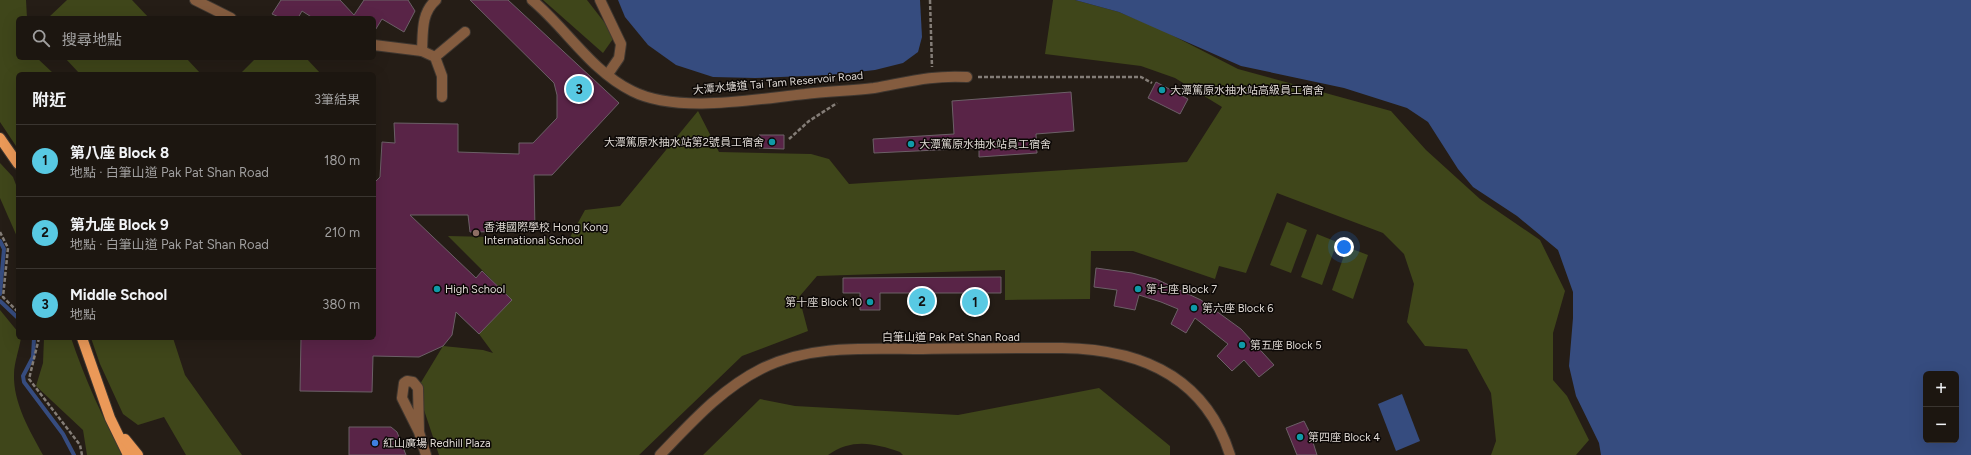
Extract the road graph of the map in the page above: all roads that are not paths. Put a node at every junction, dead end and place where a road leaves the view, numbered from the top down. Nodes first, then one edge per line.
1 (195, 0) edge
2 (436, 0) edge
3 (532, 0) edge
4 (600, 0) edge
5 (227, 16) edge
6 (465, 32) dead end
7 (376, 45) edge
8 (422, 51) junction
9 (435, 57) junction
10 (608, 74) junction
11 (967, 77) road end
12 (442, 98) dead end
13 (0, 138) edge
14 (16, 161) edge
15 (83, 340) edge
16 (110, 418) junction
17 (419, 432) dead end
18 (128, 455) edge
19 (138, 455) edge
20 (426, 455) edge
21 (660, 455) edge
22 (1230, 455) edge

1 - 5 street
2 - 8 street
3 - 10 street, 大潭水塘道 Tai Tam Reservoir Road
4 - 10 street
6 - 9 street
7 - 8 street
8 - 9 street
9 - 12 street
10 - 11 street, 大潭水塘道 Tai Tam Reservoir Road
13 - 14 main road
15 - 16 main road
16 - 18 main road
16 - 19 main road
17 - 20 street
21 - 22 street, 白筆山道 Pak Pat Shan Road

